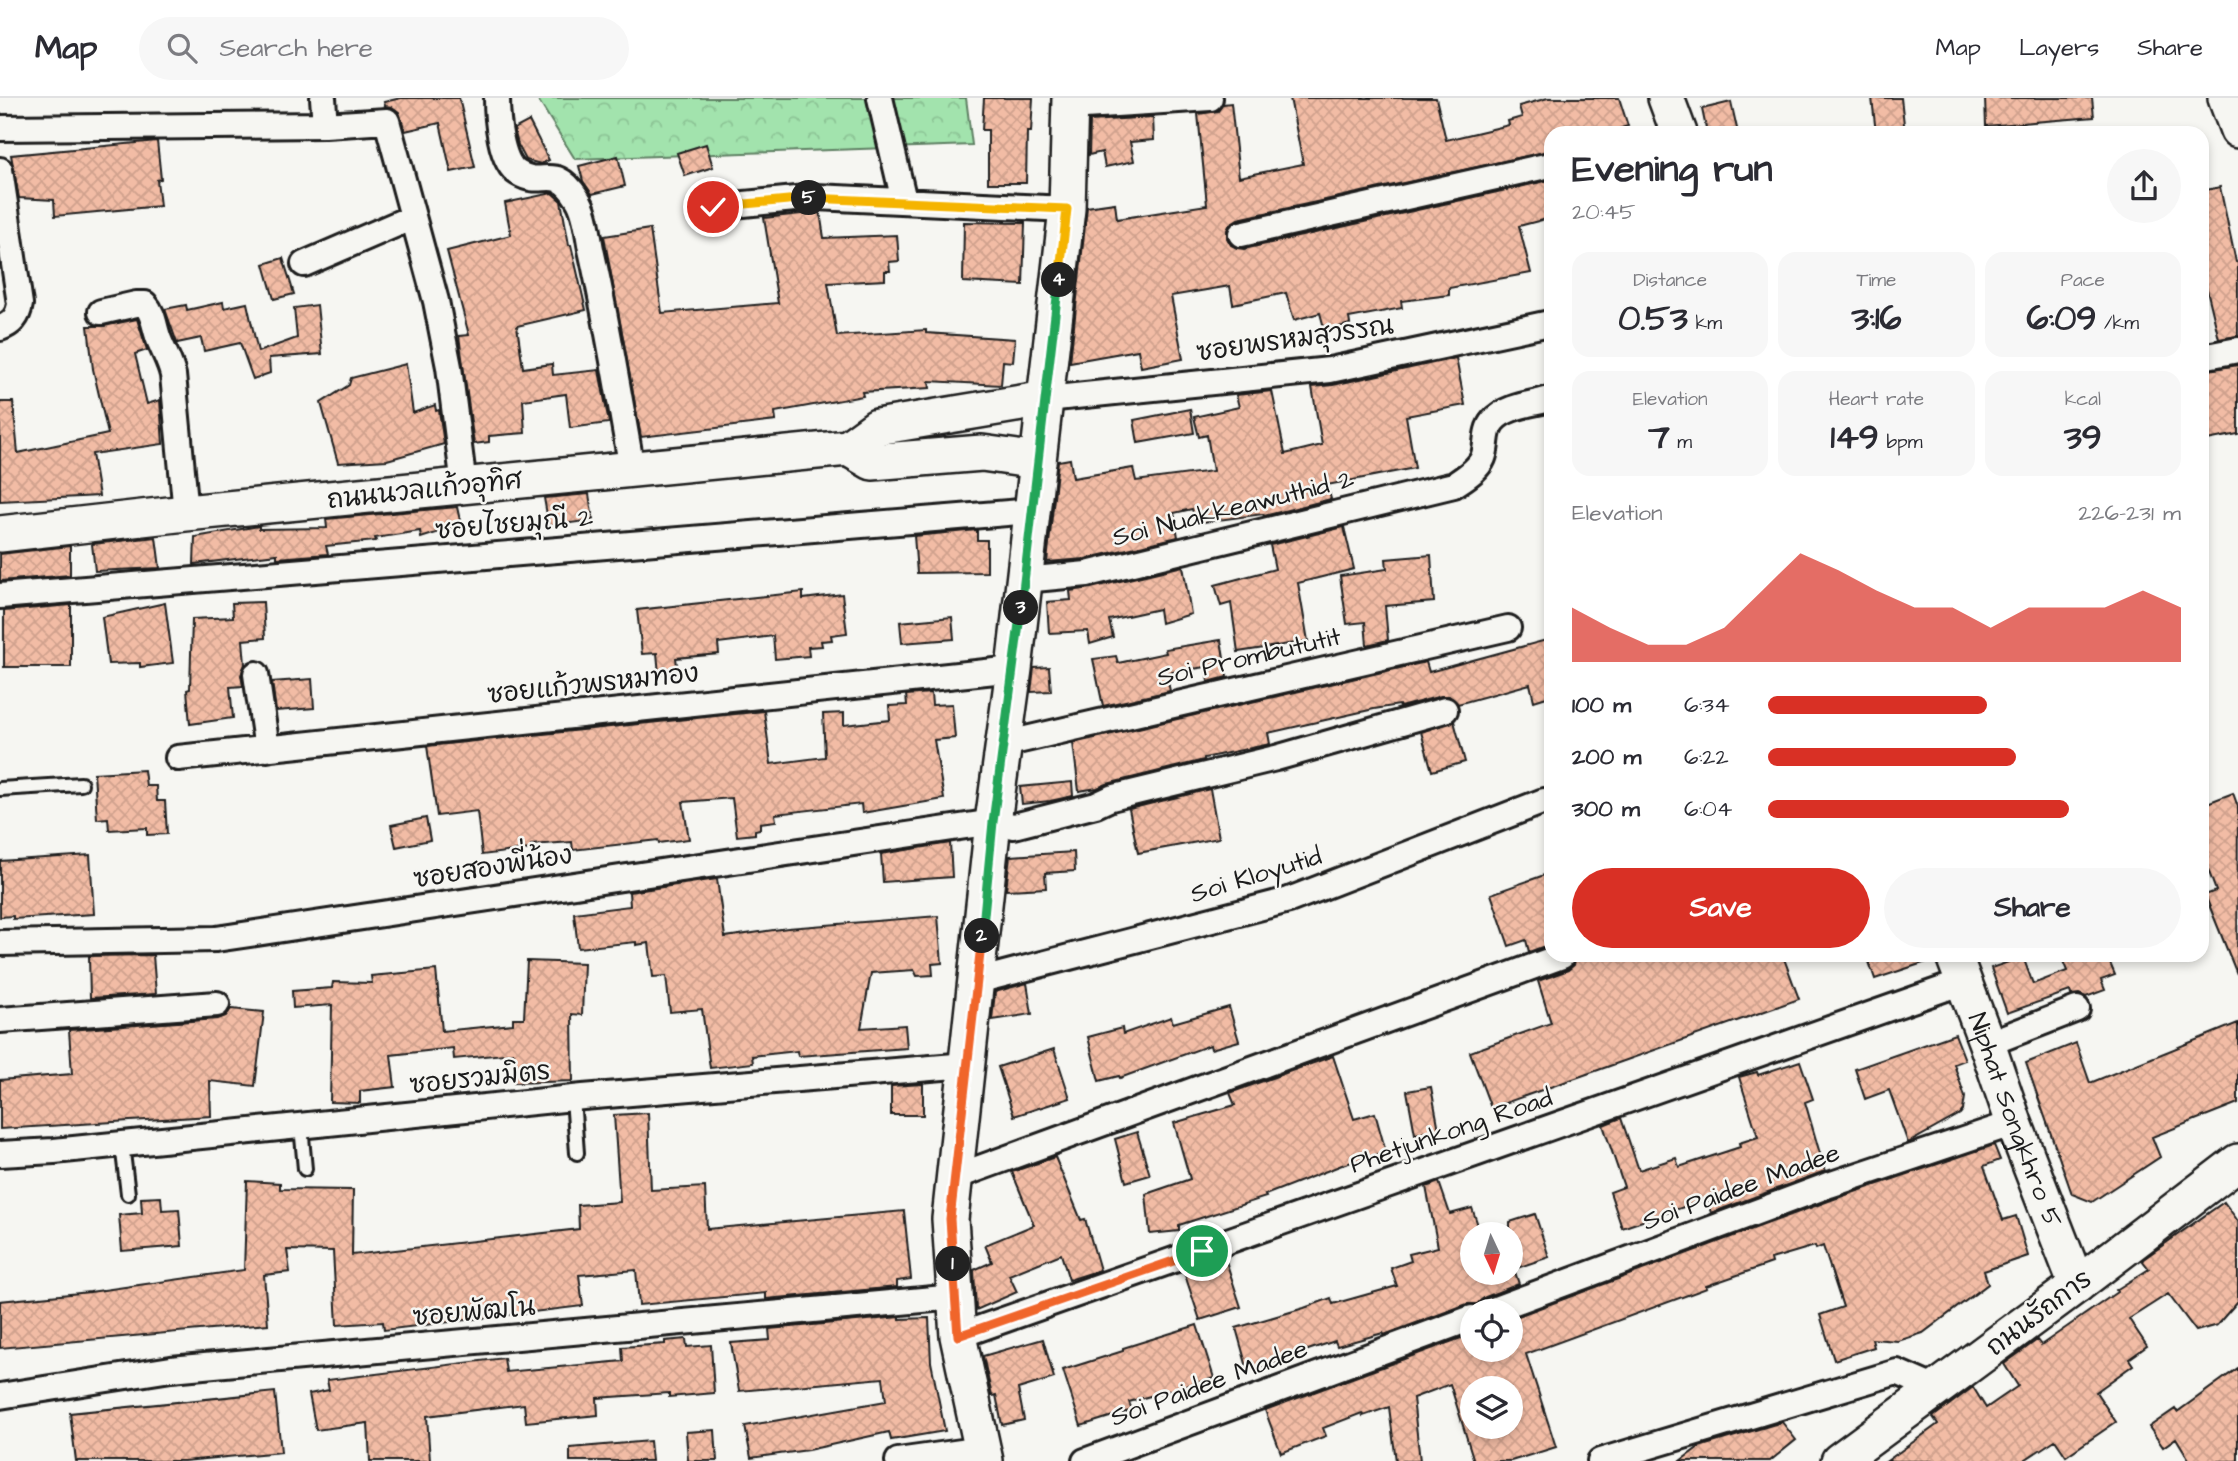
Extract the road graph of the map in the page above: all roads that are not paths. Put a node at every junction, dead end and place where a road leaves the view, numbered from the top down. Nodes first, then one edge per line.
1 (323, 98) edge
2 (497, 98) edge
3 (880, 98) edge
4 (1210, 98) edge
5 (2225, 98) edge
6 (1069, 103) edge
7 (325, 125) junction
8 (0, 128) edge
9 (2238, 130) edge
10 (1544, 165) edge
11 (0, 170) edge
12 (904, 201) junction
13 (713, 207) dead end
14 (1067, 209) junction
15 (413, 217) junction
16 (1241, 234) dead end
17 (304, 264) dead end
18 (101, 312) dead end
19 (1544, 324) edge
20 (0, 328) edge
21 (2238, 350) edge
22 (2209, 356) edge
23 (1046, 399) junction
24 (1544, 401) edge
25 (848, 448) junction
26 (1038, 461) junction
27 (632, 469) junction
28 (464, 486) junction
29 (1032, 511) junction
30 (186, 513) junction
31 (0, 534) edge
32 (1024, 580) junction
33 (0, 596) edge
34 (1508, 628) dead end
35 (1014, 669) junction
36 (256, 674) dead end
37 (1445, 710) dead end
38 (1003, 744) junction
39 (267, 749) junction
40 (178, 758) dead end
41 (81, 784) dead end
42 (0, 789) edge
43 (1544, 801) dead end
44 (993, 822) junction
45 (0, 943) edge
46 (1546, 962) edge
47 (1958, 969) edge
48 (977, 981) junction
49 (217, 1004) dead end
50 (2077, 1009) dead end
51 (0, 1020) edge
52 (1987, 1044) junction
53 (967, 1065) junction
54 (573, 1098) junction
55 (2014, 1124) junction
56 (300, 1126) junction
57 (122, 1144) junction
58 (577, 1153) dead end
59 (0, 1154) edge
60 (2238, 1162) edge
61 (305, 1169) dead end
62 (955, 1177) junction
63 (128, 1194) dead end
64 (2077, 1285) junction
65 (955, 1297) junction
66 (1522, 1299) edge
67 (1460, 1322) edge
68 (958, 1336) junction
69 (1936, 1389) junction
70 (0, 1396) edge
71 (984, 1455) edge
72 (898, 1461) edge
73 (1085, 1461) edge
74 (1600, 1461) edge
75 (1839, 1461) edge

1 - 7 street
2 - 27 street
3 - 12 street
4 - 6 street
5 - 9 street
6 - 14 street
7 - 8 street
7 - 15 street
10 - 16 street
11 - 20 street
12 - 13 street
12 - 14 street
14 - 23 street
15 - 17 street
15 - 28 street
18 - 30 street
19 - 23 street, ซอยพรหมสุวรรณ
21 - 22 street
23 - 25 street
23 - 26 street
24 - 32 street, Soi Nuakkeawuthid 2
25 - 26 street, ถนนนวลแก้วอุทิศ
25 - 27 street, ถนนนวลแก้วอุทิศ
26 - 29 street
27 - 28 street, ถนนนวลแก้วอุทิศ
28 - 30 street, ถนนนวลแก้วอุทิศ
29 - 32 street
29 - 33 street, ซอยไชยมุณี 2
30 - 31 street, ถนนนวลแก้วอุทิศ
32 - 35 street
34 - 38 street, Soi Prombututit
35 - 38 street
35 - 39 street, ซอยแก้วพรหมทอง
36 - 39 street
37 - 44 street, ซอยสองพี่น้อง
38 - 44 street
39 - 40 street, ซอยแก้วพรหมทอง
41 - 42 lane
43 - 48 street, Soi Kloyutid
44 - 45 street, ซอยสองพี่น้อง
44 - 48 street
46 - 62 street
47 - 52 street, Niphat Songkhro 5
47 - 68 street, Phetjunkong Road
48 - 53 street
49 - 51 street
50 - 52 street
52 - 55 street, Niphat Songkhro 5
53 - 54 street, ซอยรวมมิตร
53 - 62 street
54 - 56 street, ซอยรวมมิตร
54 - 58 lane
55 - 64 street, Niphat Songkhro 5
55 - 66 street, Soi Paidee Madee
56 - 57 street, ซอยรวมมิตร
56 - 61 lane
57 - 59 street, ซอยรวมมิตร
57 - 63 lane
60 - 64 street, ถนนรัถการ
62 - 65 street
64 - 69 street, ถนนรัถการ
65 - 68 street
65 - 70 street, ซอยพัฒโน
67 - 73 street, Soi Paidee Madee
68 - 71 street
69 - 74 street
69 - 75 street, ถนนรัถการ
71 - 72 street

